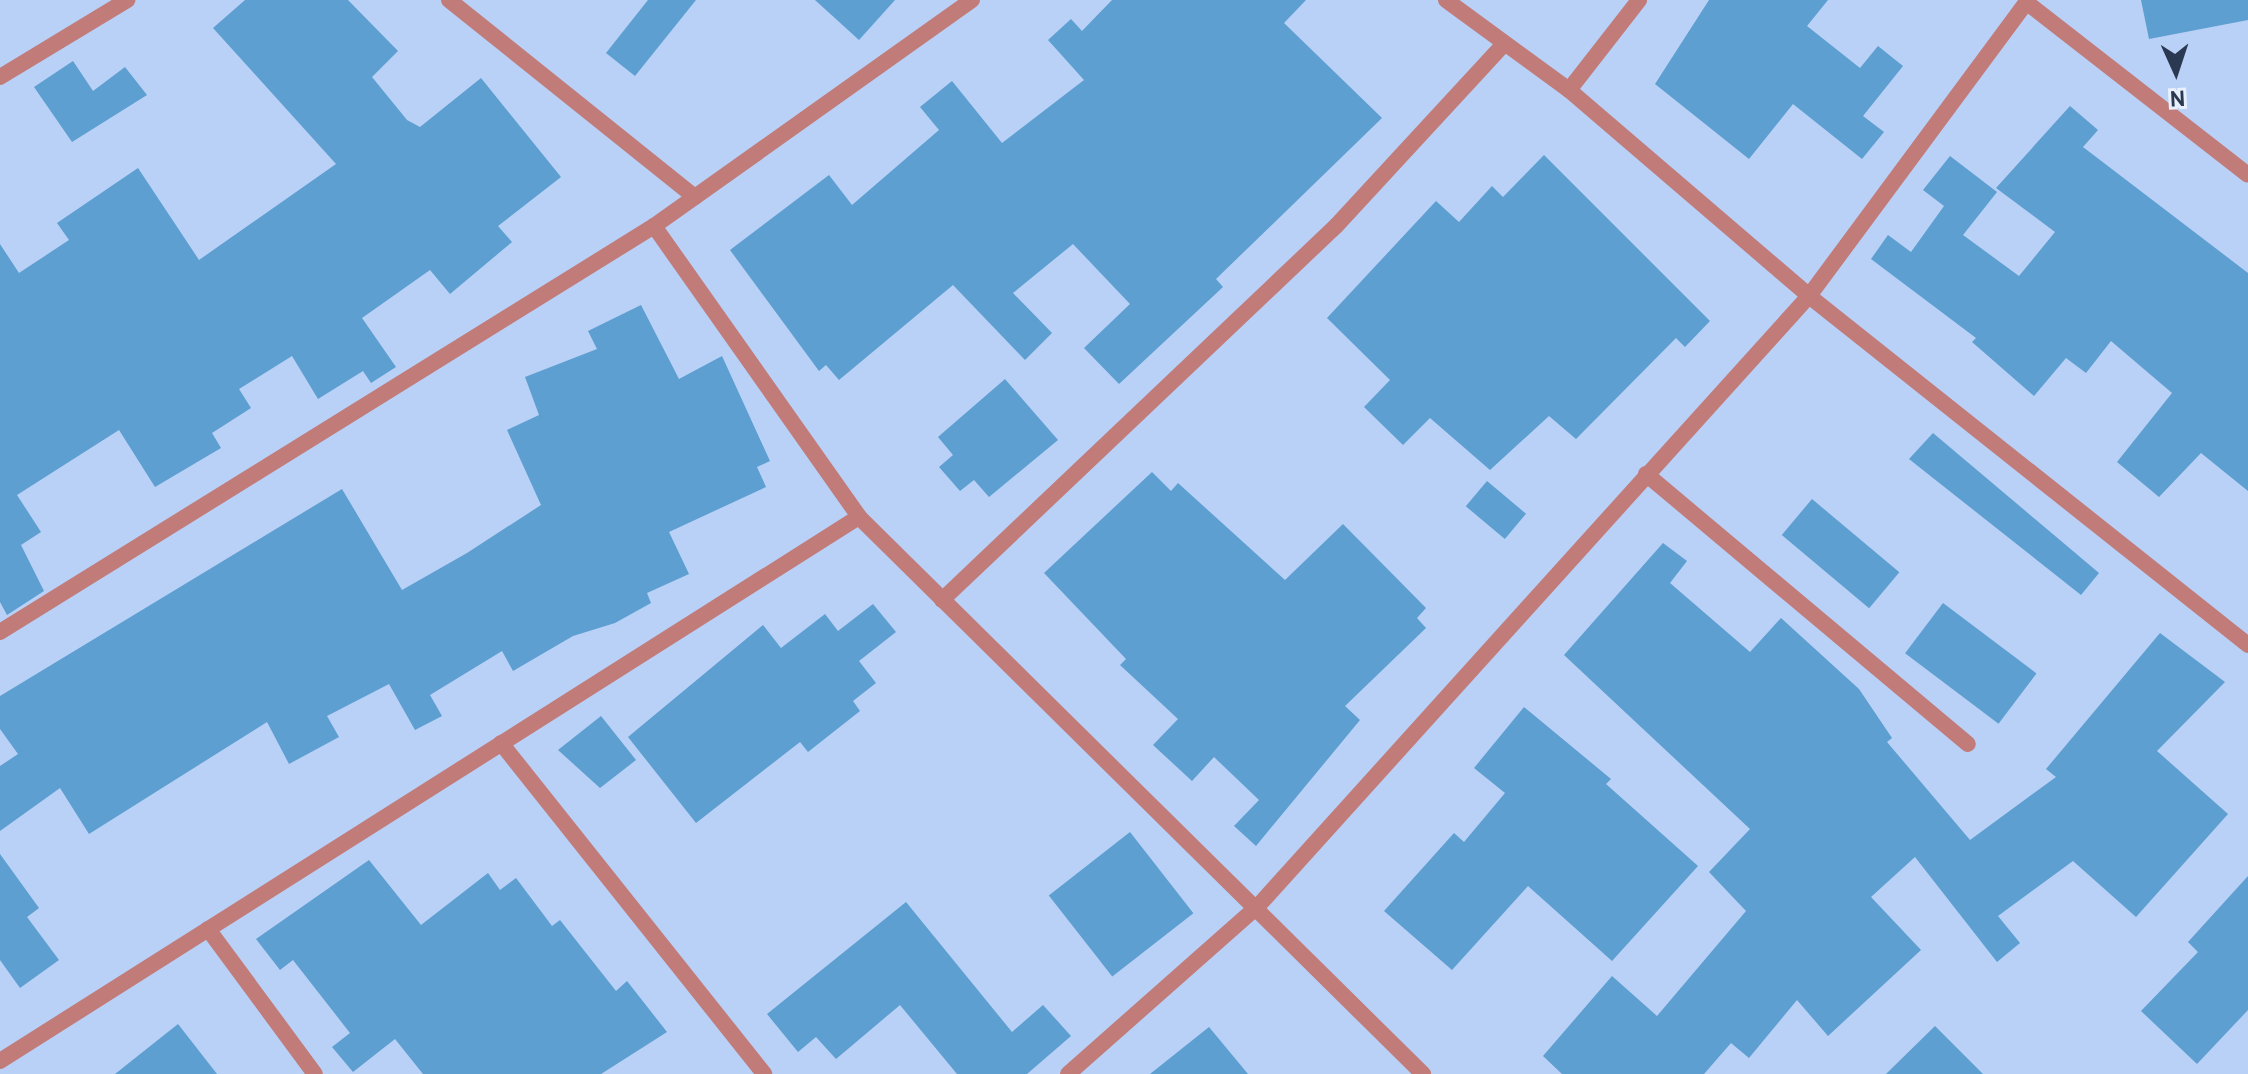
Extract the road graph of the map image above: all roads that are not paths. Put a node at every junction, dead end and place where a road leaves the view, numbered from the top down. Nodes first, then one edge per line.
1 (127, 0) edge
2 (449, 0) edge
3 (972, 0) edge
4 (1446, 0) edge
5 (1639, 0) edge
6 (2027, 1) edge
7 (1503, 45) junction
8 (0, 77) edge
9 (1569, 90) junction
10 (2248, 175) edge
11 (695, 197) junction
12 (654, 226) junction
13 (1809, 296) junction
14 (1646, 474) junction
15 (859, 517) junction
16 (942, 600) junction
17 (0, 632) edge
18 (2248, 645) edge
19 (501, 743) junction
20 (1968, 744) dead end
21 (1258, 906) junction
22 (208, 929) junction
23 (0, 1061) edge
24 (315, 1074) edge
25 (764, 1074) edge
26 (1068, 1074) edge
27 (1423, 1074) edge

1 - 8 street
2 - 11 street
3 - 11 street
4 - 7 street
5 - 9 street
6 - 10 street
6 - 13 street
7 - 9 street
7 - 16 street
9 - 13 street
11 - 12 street
12 - 15 street
12 - 17 street
13 - 14 street
13 - 18 street
14 - 20 street
14 - 21 street
15 - 16 street
15 - 19 street
16 - 21 street
19 - 22 street
19 - 25 street
21 - 26 street
21 - 27 street
22 - 23 street
22 - 24 street

